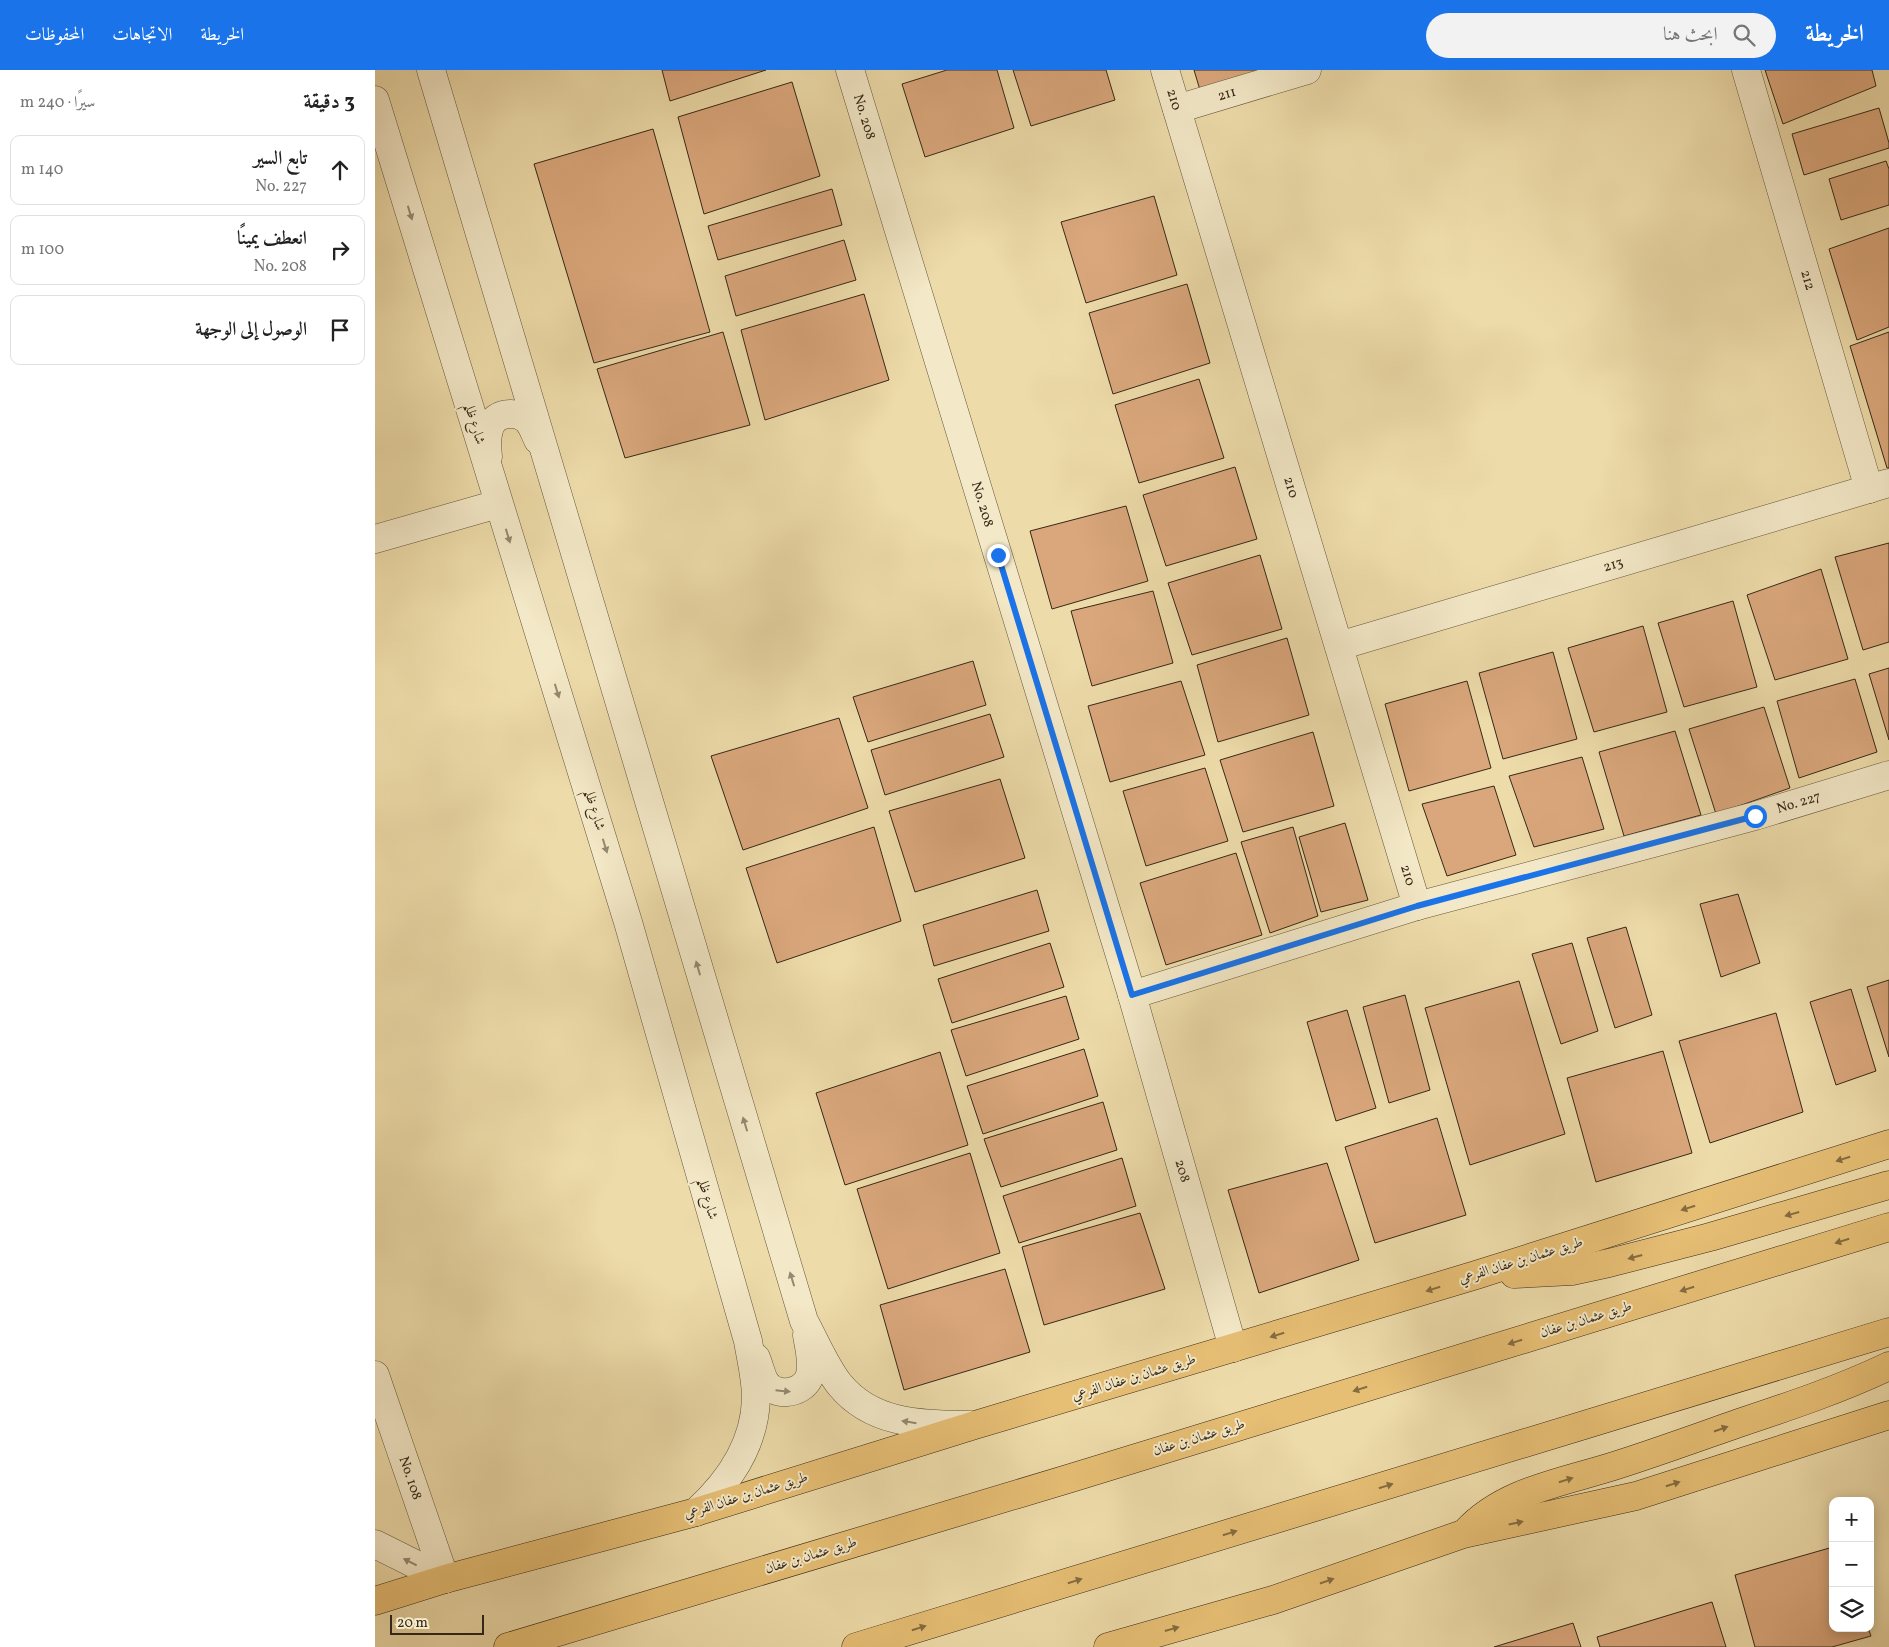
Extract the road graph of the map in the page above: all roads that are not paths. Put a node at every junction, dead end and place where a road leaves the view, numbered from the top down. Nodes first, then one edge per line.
1 (431, 70) edge
2 (850, 70) edge
3 (1165, 70) edge
4 (1307, 70) edge
5 (1747, 70) edge
6 (375, 100) edge
7 (1177, 109) junction
8 (375, 156) edge
9 (399, 176) junction
10 (515, 349) junction
11 (455, 362) junction
12 (543, 450) junction
13 (489, 473) junction
14 (1879, 486) edge
15 (498, 504) junction
16 (375, 539) edge
17 (1339, 646) junction
18 (1889, 775) edge
19 (1417, 906) junction
20 (1132, 995) junction
21 (1889, 1144) edge
22 (1889, 1186) edge
23 (1889, 1227) edge
24 (1477, 1275) junction
25 (804, 1321) junction
26 (1889, 1332) edge
27 (748, 1341) junction
28 (1233, 1348) junction
29 (1889, 1366) edge
30 (375, 1375) edge
31 (1889, 1415) edge
32 (975, 1425) junction
33 (696, 1512) junction
34 (1463, 1534) junction
35 (375, 1544) edge
36 (445, 1579) junction
37 (375, 1600) edge
38 (375, 1614) edge
39 (508, 1647) edge
40 (856, 1647) edge
41 (1108, 1647) edge

1 - 10 street
2 - 20 street, No. 208
3 - 7 street, 210
4 - 7 street, 211
5 - 14 street, 212
6 - 9 street, شارع ظلم
7 - 17 street, 210
8 - 9 street
9 -> 11 street, شارع ظلم
10 - 11 street
10 - 12 street
11 - 13 street, شارع ظلم
12 - 13 street
25 -> 12 street
13 - 15 street, شارع ظلم
14 - 17 street, 213
15 - 16 street
15 -> 27 street, شارع ظلم
17 - 19 street, 210
18 - 19 street, No. 227
19 - 20 street, No. 227
20 - 28 street, 208
21 -> 24 main road, طريق عثمان بن عفان الفرعي
22 -> 24 main road
23 -> 39 main road, طريق عثمان بن عفان
24 -> 28 main road, طريق عثمان بن عفان الفرعي
27 -> 25 street
32 -> 25 street
40 -> 26 main road
27 - 33 street, شارع ظلم
28 - 32 main road, طريق عثمان بن عفان الفرعي
34 -> 29 main road
30 - 36 street, No. 108
34 -> 31 main road
32 - 33 main road, طريق عثمان بن عفان الفرعي
33 - 36 main road, طريق عثمان بن عفان الفرعي
41 -> 34 main road
36 -> 35 street
36 - 37 main road, طريق عثمان بن عفان الفرعي
36 - 38 main road

